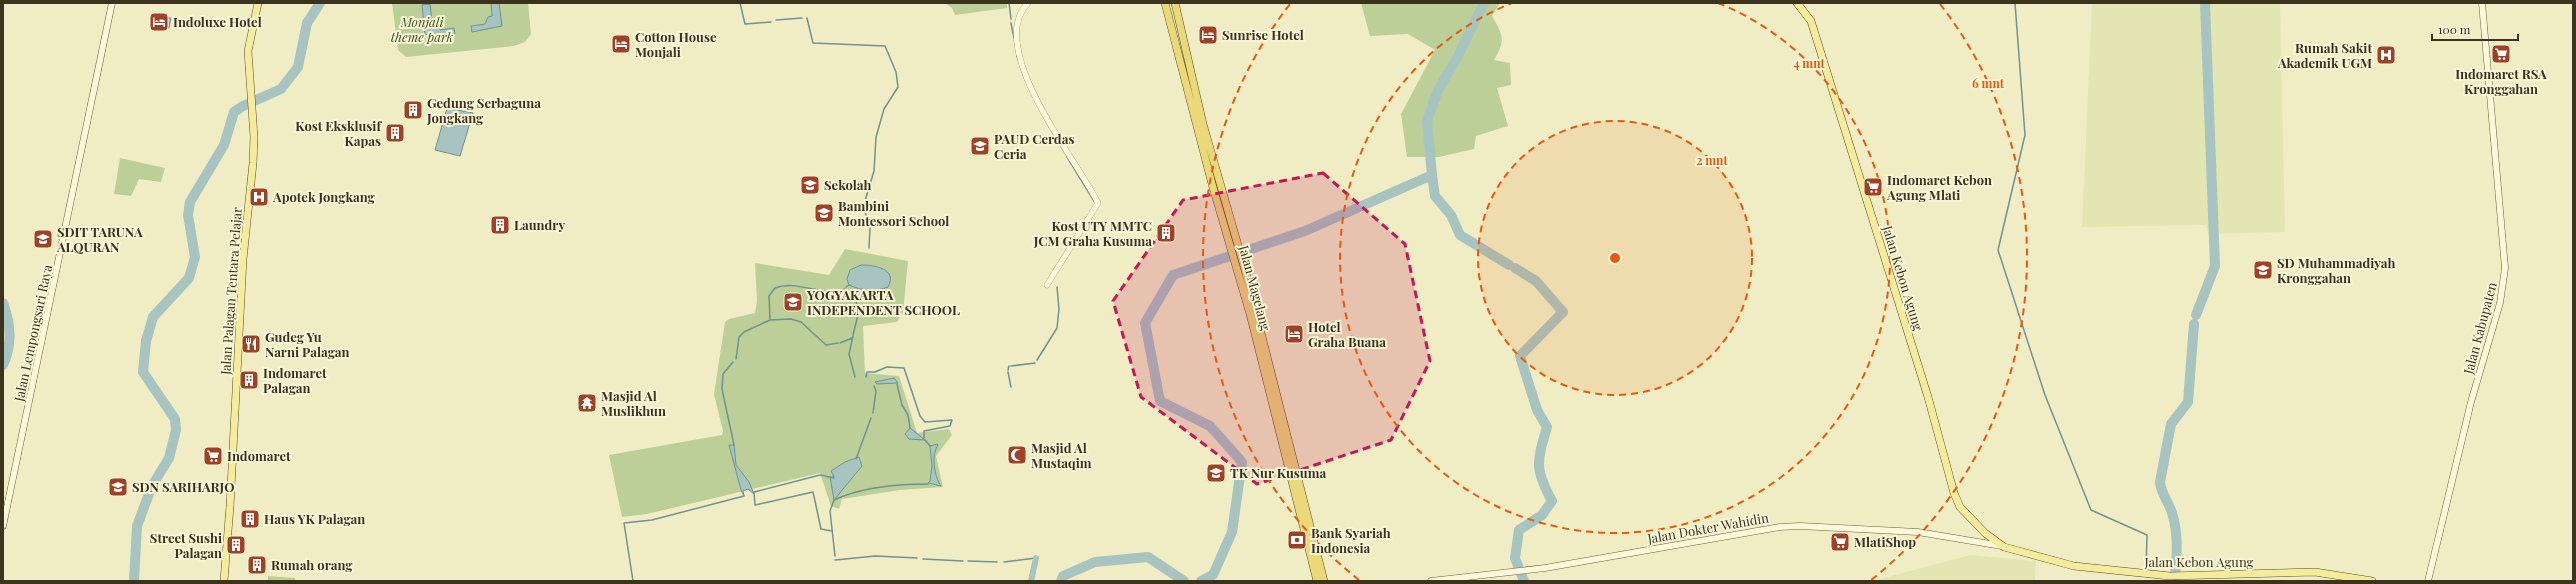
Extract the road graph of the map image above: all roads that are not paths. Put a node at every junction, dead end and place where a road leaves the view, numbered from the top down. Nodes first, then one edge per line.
1 (112, 3) edge
2 (258, 3) edge
3 (1028, 3) edge
4 (1164, 3) edge
5 (1175, 3) edge
6 (1180, 3) edge
7 (1797, 3) edge
8 (2482, 3) edge
9 (1220, 185) junction
10 (1233, 239) junction
11 (1241, 267) junction
12 (1047, 285) dead end
13 (3, 526) edge
14 (1990, 543) joint
15 (2004, 547) junction
16 (224, 581) edge
17 (1317, 581) edge
18 (1324, 581) edge
19 (1431, 581) edge
20 (2372, 581) edge
21 (2428, 581) edge

1 - 13 main road, Jalan Lempongsari Raya
2 - 16 main road, Jalan Palagan Tentara Pelajar
3 - 12 street
4 - 10 highway, Jalan Magelang
5 - 9 highway
6 - 9 highway, Jalan Magelang
7 - 15 main road, Jalan Kebon Agung
8 - 21 main road, Jalan Kabupaten
9 - 10 highway, Jalan Magelang
10 - 11 highway, Jalan Magelang
11 - 17 highway, Jalan Magelang
11 - 18 highway, Jalan Magelang
14 - 15 main road, Jalan Kebon Agung
14 - 19 main road, Jalan Dokter Wahidin
15 - 20 main road, Jalan Kebon Agung

